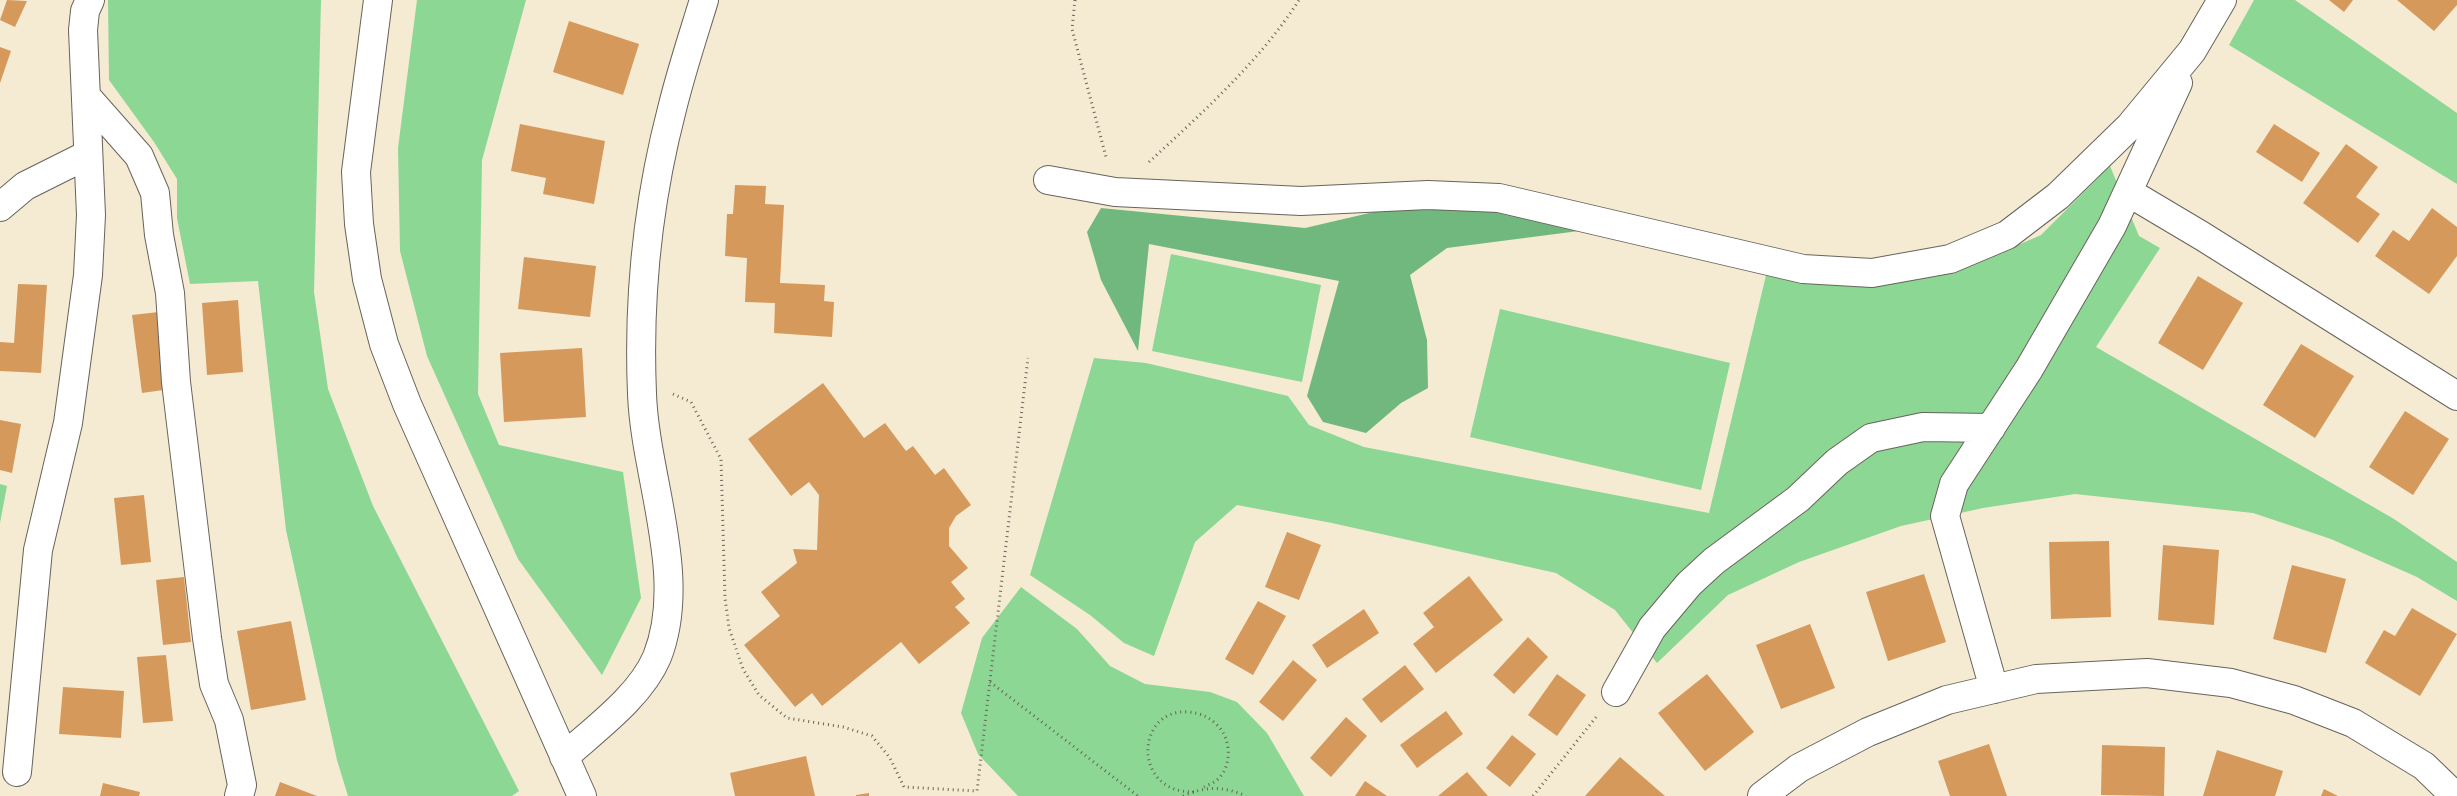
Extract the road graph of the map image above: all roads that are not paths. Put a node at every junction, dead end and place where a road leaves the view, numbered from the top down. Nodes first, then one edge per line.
1 (90, 0) edge
2 (378, 0) edge
3 (704, 0) edge
4 (2222, 0) edge
5 (2192, 50) junction
6 (86, 96) junction
7 (88, 155) junction
8 (1048, 180) dead end
9 (2128, 192) junction
10 (0, 207) edge
11 (2457, 396) edge
12 (1991, 428) junction
13 (1994, 689) junction
14 (1616, 692) road end
15 (564, 758) junction
16 (17, 772) dead end
17 (239, 796) edge
18 (582, 796) edge
19 (1762, 796) edge
20 (2456, 796) edge

1 - 6 street
2 - 15 street
3 - 15 street
4 - 5 street
5 - 8 street
5 - 9 street
6 - 7 street
6 - 17 street
7 - 10 street
7 - 16 street
9 - 11 street
9 - 12 street
12 - 13 street
12 - 14 street
13 - 19 street
13 - 20 street
15 - 18 street

